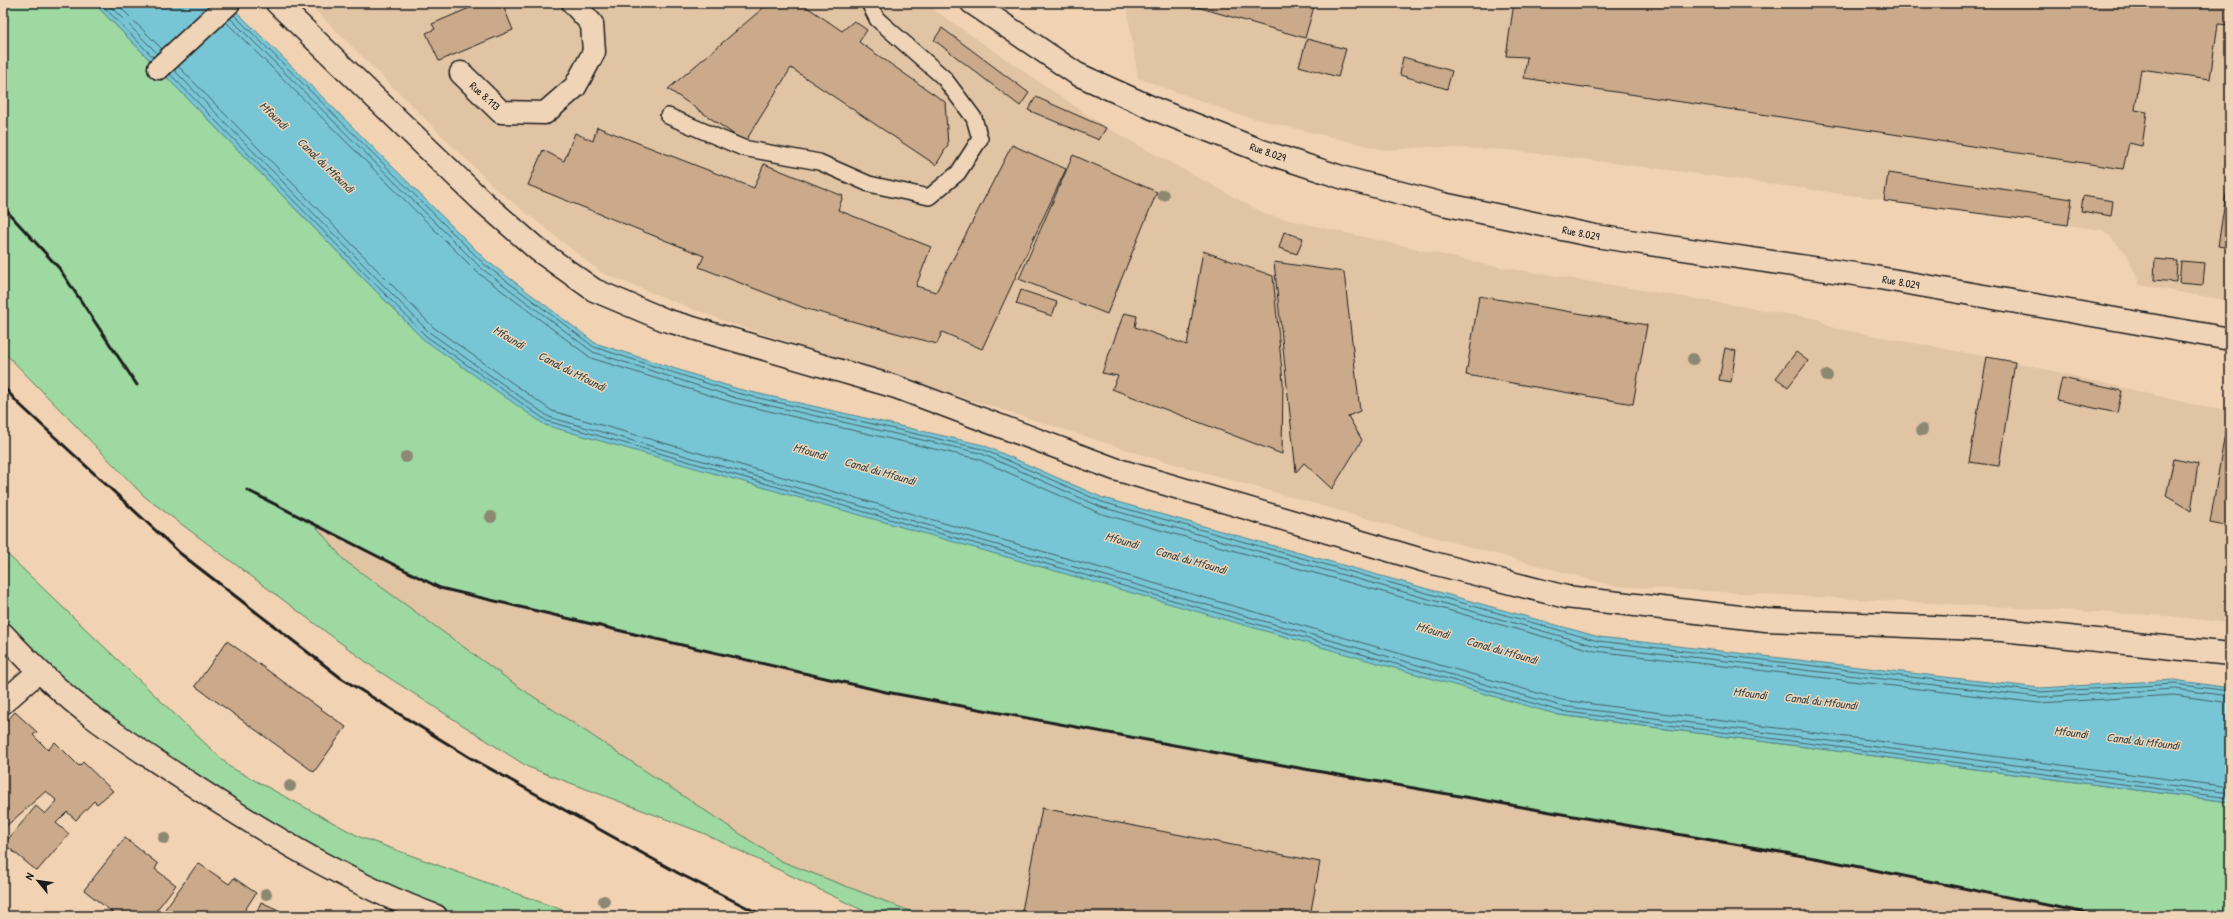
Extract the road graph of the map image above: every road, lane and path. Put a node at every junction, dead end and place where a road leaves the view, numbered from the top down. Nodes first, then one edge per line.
1 (277, 3) edge
2 (573, 3) edge
3 (869, 3) edge
4 (972, 3) edge
5 (228, 4) edge
6 (159, 68) dead end
7 (460, 73) dead end
8 (668, 116) dead end
9 (2230, 339) edge
10 (3, 634) edge
11 (2230, 654) edge
12 (38, 672) junction
13 (3, 703) edge
14 (436, 916) edge

1 - 11 main road
2 - 7 main road, Rue 8.113
3 - 8 lane
4 - 9 main road, Rue 8.029
5 - 6 main road
10 - 12 main road
12 - 13 main road
12 - 14 main road

